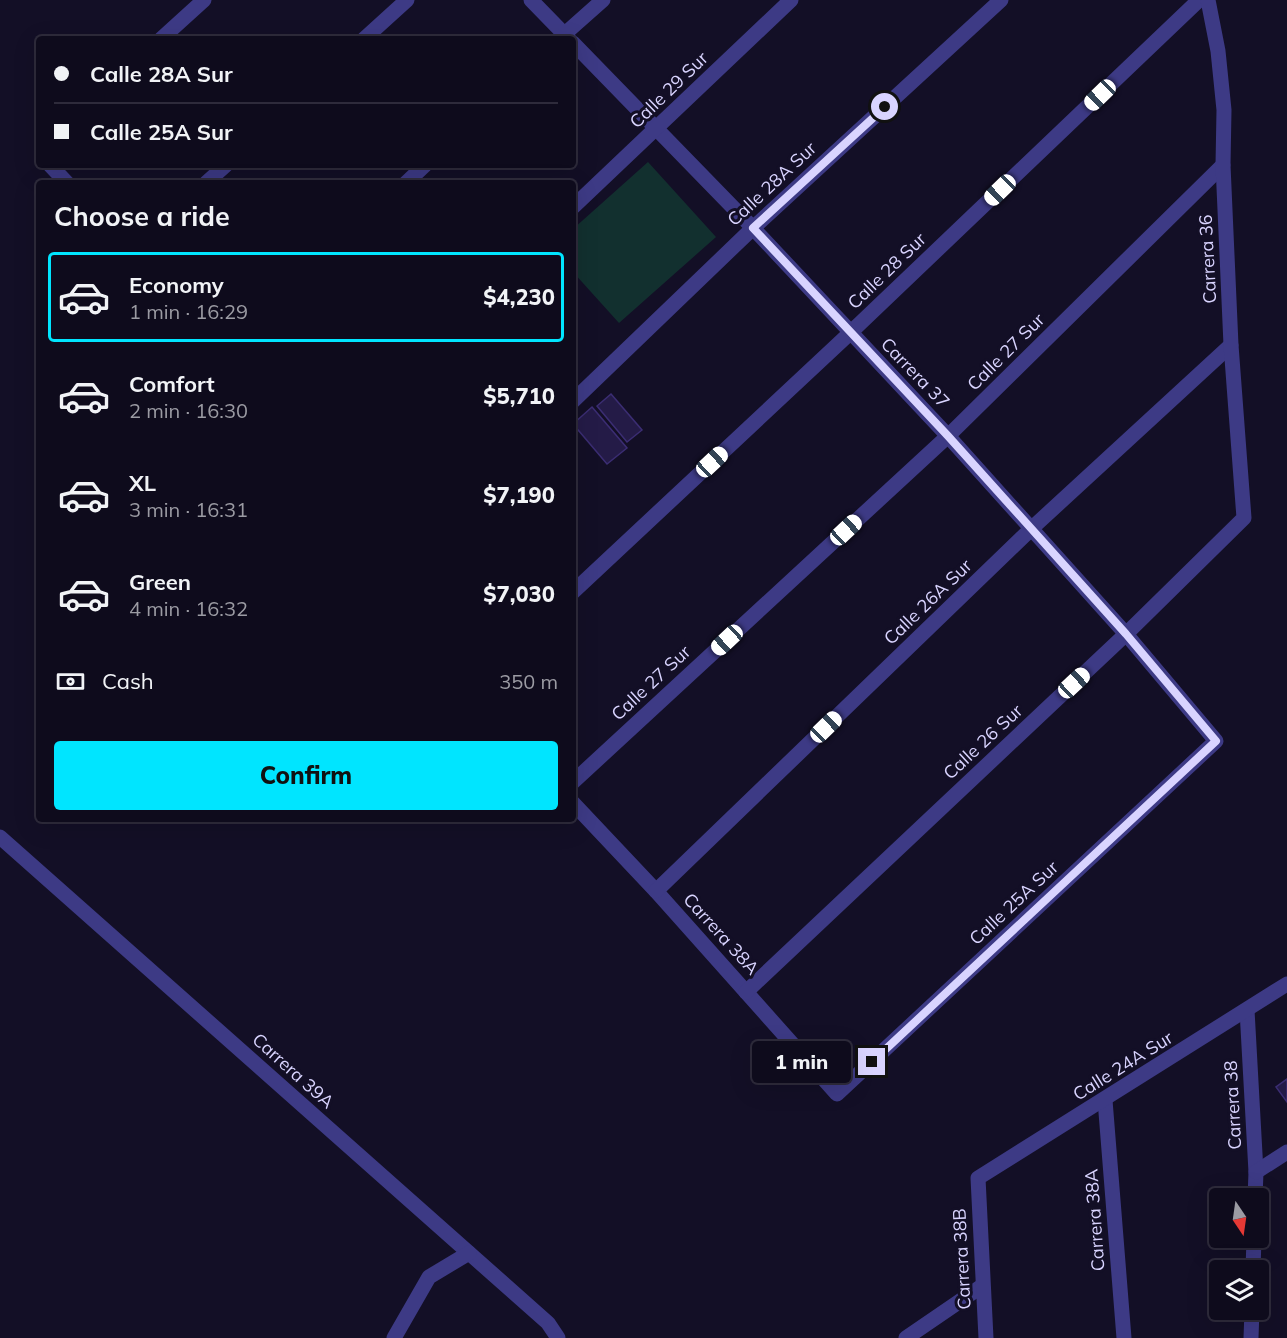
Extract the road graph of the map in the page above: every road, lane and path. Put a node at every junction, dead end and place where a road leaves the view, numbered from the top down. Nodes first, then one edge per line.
1 (204, 0) edge
2 (407, 0) edge
3 (531, 0) edge
4 (603, 0) edge
5 (791, 0) edge
6 (1001, 0) edge
7 (1199, 0) edge
8 (1208, 0) edge
9 (164, 36) edge
10 (367, 36) edge
11 (563, 36) edge
12 (569, 36) edge
13 (576, 49) edge
14 (656, 129) junction
15 (1223, 165) junction
16 (53, 168) edge
17 (223, 168) edge
18 (422, 168) edge
19 (64, 180) edge
20 (209, 180) edge
21 (409, 180) edge
22 (576, 204) edge
23 (753, 228) junction
24 (850, 333) junction
25 (1231, 345) junction
26 (576, 398) edge
27 (948, 436) junction
28 (1244, 518) joint
29 (1031, 529) junction
30 (576, 589) edge
31 (1126, 634) junction
32 (1216, 741) joint
33 (576, 779) edge
34 (576, 806) edge
35 (0, 837) edge
36 (656, 891) junction
37 (1287, 984) edge
38 (746, 992) junction
39 (1247, 1010) junction
40 (837, 1094) joint
41 (1105, 1100) junction
42 (1287, 1152) edge
43 (1256, 1172) junction
44 (978, 1178) joint
45 (1255, 1188) edge
46 (469, 1253) junction
47 (982, 1286) junction
48 (1252, 1320) edge
49 (394, 1338) edge
50 (558, 1338) edge
51 (906, 1338) edge
52 (986, 1338) edge
53 (1124, 1338) edge
54 (1251, 1338) edge

1 - 9 street
2 - 10 street
3 - 11 street, Carrera 37
4 - 12 street
5 - 14 street, Calle 29 Sur
6 - 23 street, Calle 28A Sur
7 - 24 street, Calle 28 Sur
8 - 15 street, Carrera 36
13 - 14 street, Carrera 37
14 - 22 street, Calle 29 Sur
14 - 23 street, Carrera 37
15 - 25 street, Carrera 36
15 - 27 street, Calle 27 Sur
16 - 19 street
17 - 20 street
18 - 21 street
23 - 24 street, Carrera 37
23 - 26 street, Calle 28A Sur
24 - 27 street, Carrera 37
24 - 30 street, Calle 28 Sur
25 - 28 street, Carrera 36
25 - 29 street, Calle 26A Sur
27 - 29 street, Carrera 37
27 - 33 street, Calle 27 Sur
28 - 31 street, Calle 26 Sur
29 - 31 street, Carrera 37
29 - 36 street, Calle 26A Sur
31 - 32 street, Carrera 37
31 - 38 street, Calle 26 Sur
32 - 40 street, Calle 25A Sur
34 - 36 street, Carrera 38A
35 - 46 street, Carrera 39A
36 - 38 street, Carrera 38A
37 - 39 street, Calle 24A Sur
38 - 40 street, Carrera 38A
39 - 41 street, Calle 24A Sur
39 - 43 street, Carrera 38
41 - 44 street, Calle 24A Sur
41 - 53 street, Carrera 38A
42 - 43 street
43 - 45 street, Carrera 38
44 - 47 street, Carrera 38B
46 - 49 street
46 - 50 street, Carrera 39A
47 - 51 street
47 - 52 street, Carrera 38B
48 - 54 street

